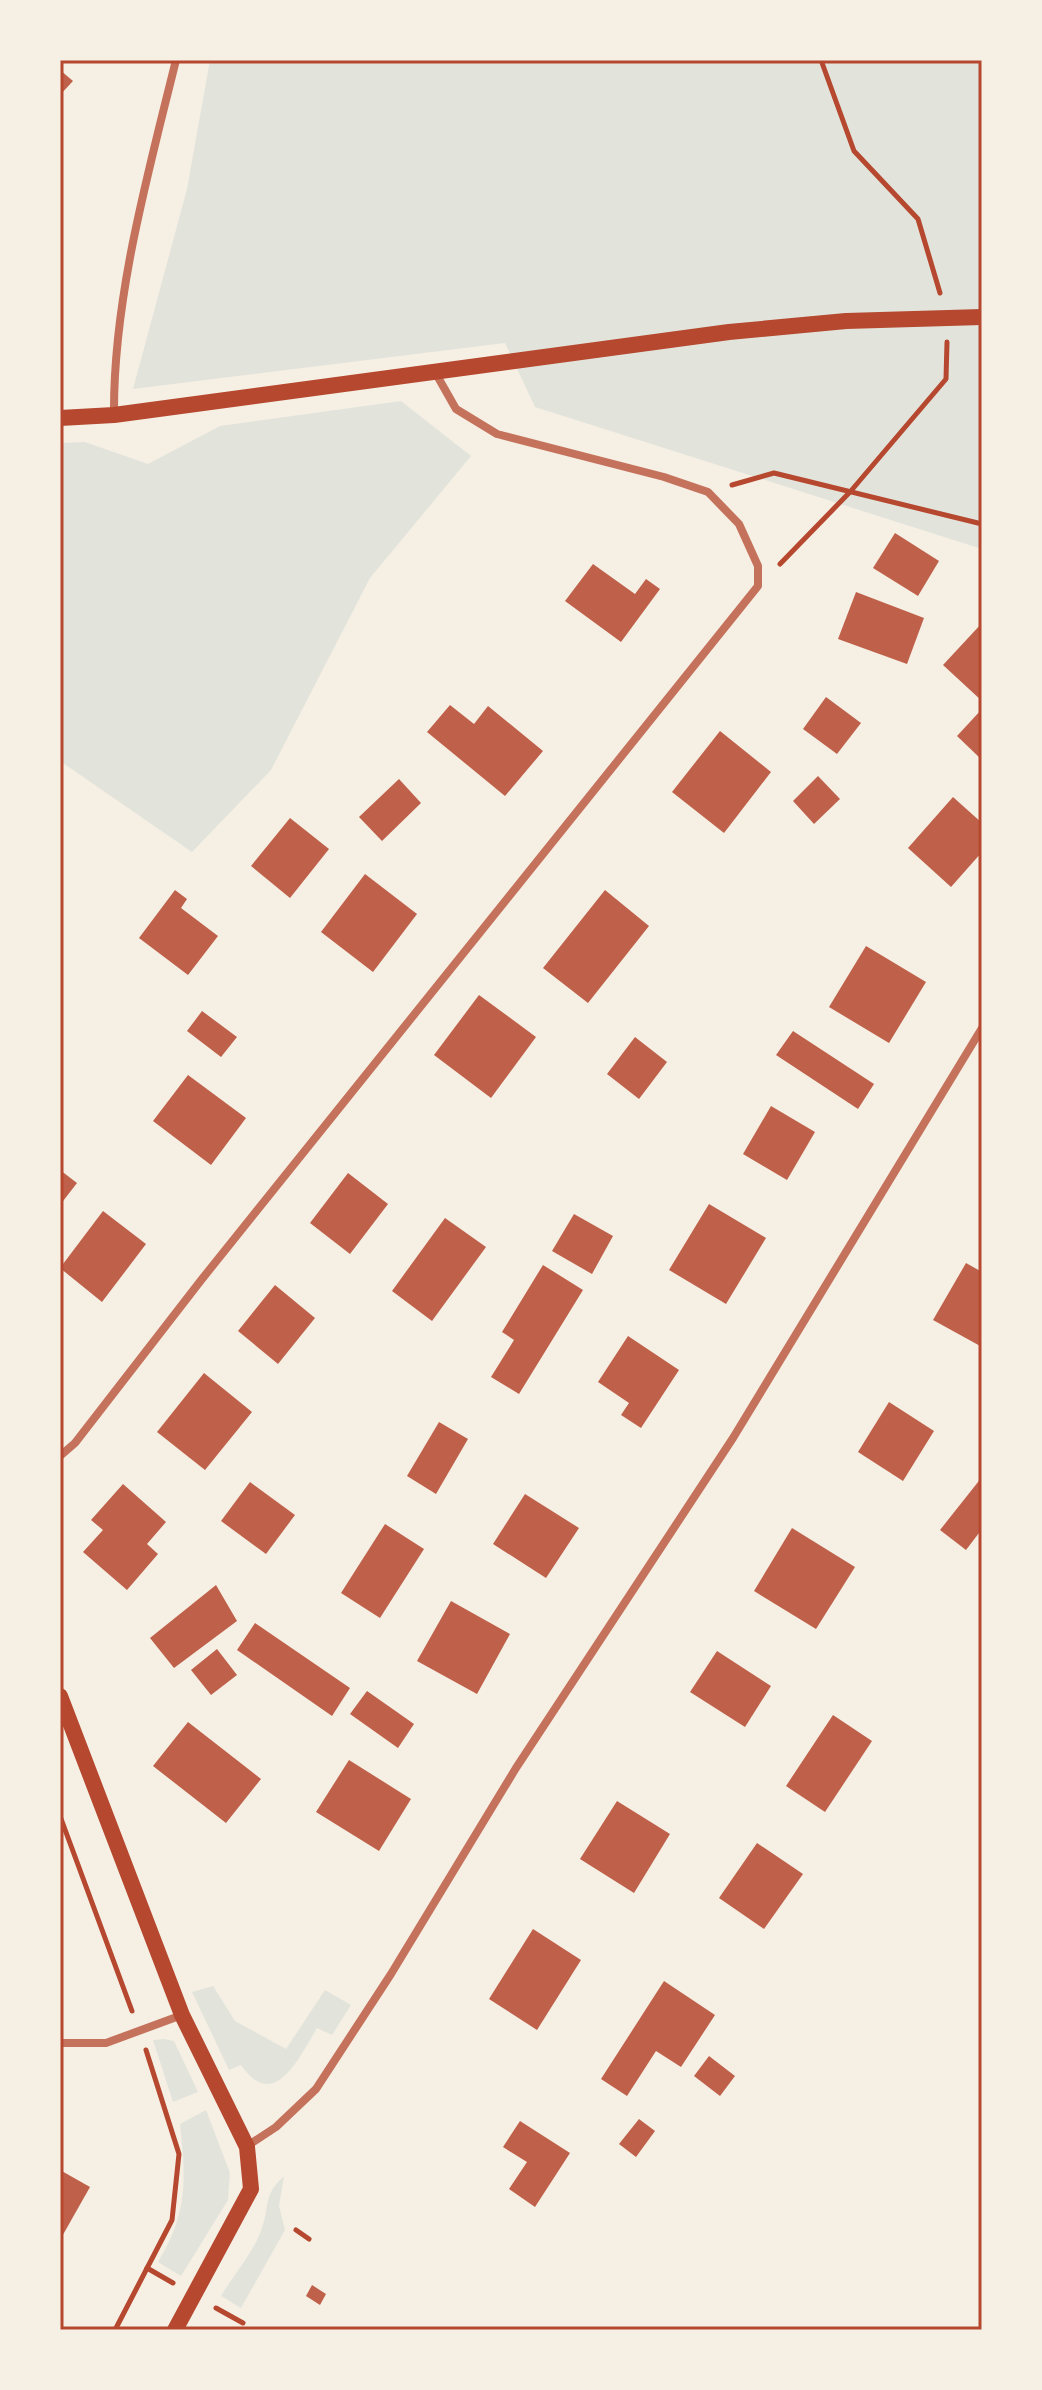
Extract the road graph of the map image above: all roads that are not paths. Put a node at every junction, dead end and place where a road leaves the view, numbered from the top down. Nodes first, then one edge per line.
1 (176, 60) edge
2 (982, 317) edge
3 (435, 372) junction
4 (114, 415) junction
5 (60, 418) edge
6 (982, 1028) edge
7 (60, 1456) edge
8 (60, 1696) edge
9 (182, 2015) junction
10 (61, 2043) edge
11 (247, 2147) junction
12 (175, 2330) edge

1 - 4 street
2 - 3 main road
3 - 4 main road
3 - 7 street
4 - 5 main road
6 - 11 street
8 - 9 main road
9 - 10 street
9 - 11 main road
11 - 12 main road

